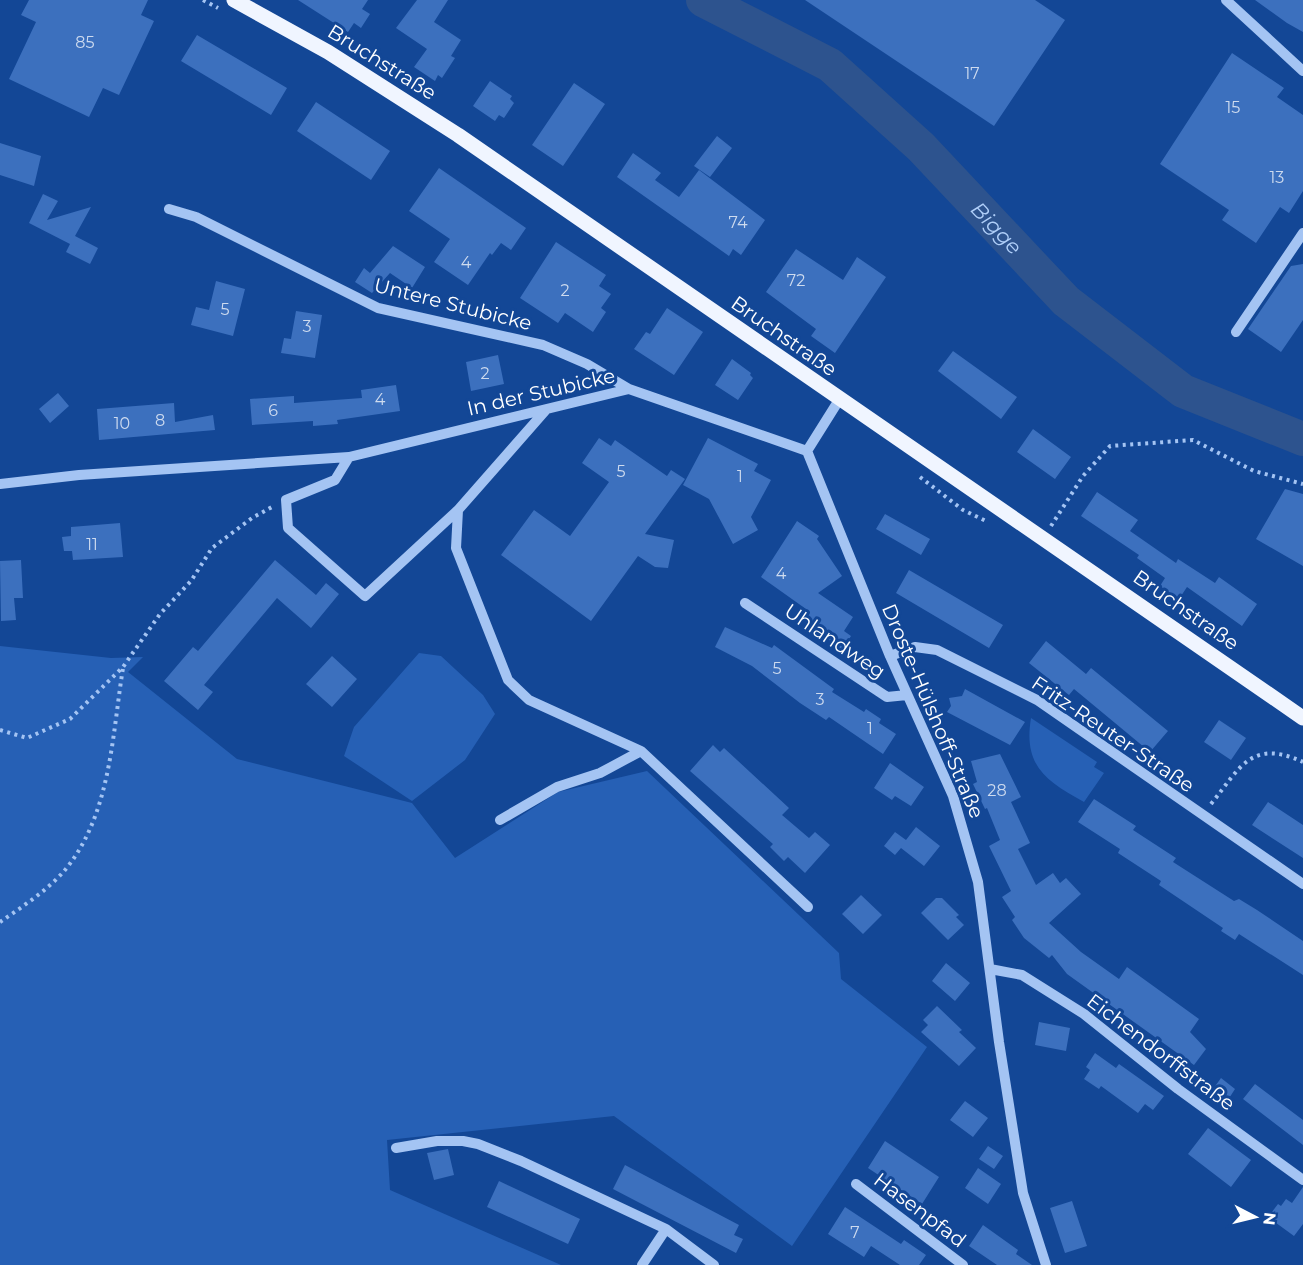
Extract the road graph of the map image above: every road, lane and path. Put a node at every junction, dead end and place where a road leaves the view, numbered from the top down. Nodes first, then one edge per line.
1 (234, 0) edge
2 (1226, 0) edge
3 (1303, 71) edge
4 (169, 209) dead end
5 (1303, 233) edge
6 (1236, 332) dead end
7 (629, 389) junction
8 (839, 400) junction
9 (545, 411) junction
10 (807, 451) junction
11 (349, 457) junction
12 (0, 484) edge
13 (1303, 484) edge
14 (286, 500) junction
15 (458, 510) junction
16 (1044, 537) junction
17 (746, 603) dead end
18 (890, 656) junction
19 (123, 667) junction
20 (907, 695) junction
21 (1303, 718) edge
22 (0, 730) edge
23 (641, 751) junction
24 (1303, 762) edge
25 (1202, 816) junction
26 (500, 820) dead end
27 (1303, 884) edge
28 (808, 907) dead end
29 (0, 922) edge
30 (990, 969) junction
31 (396, 1148) dead end
32 (1303, 1180) edge
33 (856, 1184) dead end
34 (666, 1228) junction
35 (642, 1265) edge
36 (714, 1265) edge
37 (963, 1265) edge
38 (1046, 1265) edge

1 - 8 main road, Bruchstraße
2 - 3 street
4 - 7 street, Untere Stubicke
5 - 6 street
7 - 9 street, In der Stubicke
7 - 10 street, In der Stubicke
8 - 10 street
8 - 16 main road, Bruchstraße
9 - 11 street, In der Stubicke
9 - 15 street
10 - 18 street, Droste-Hülshoff-Straße
11 - 12 street, In der Stubicke
11 - 14 street
13 - 16 path
14 - 15 street
14 - 19 path
15 - 23 street
16 - 21 main road, Bruchstraße
17 - 20 street, Uhlandweg
18 - 20 street, Droste-Hülshoff-Straße
18 - 25 street, Fritz-Reuter-Straße
19 - 22 path
19 - 29 path
20 - 30 street, Droste-Hülshoff-Straße
23 - 26 street
23 - 28 street
24 - 25 path
25 - 27 street, Fritz-Reuter-Straße
30 - 32 street, Eichendorffstraße
30 - 38 street, Droste-Hülshoff-Straße
31 - 34 street
33 - 37 street, Hasenpfad
34 - 35 street
34 - 36 street

